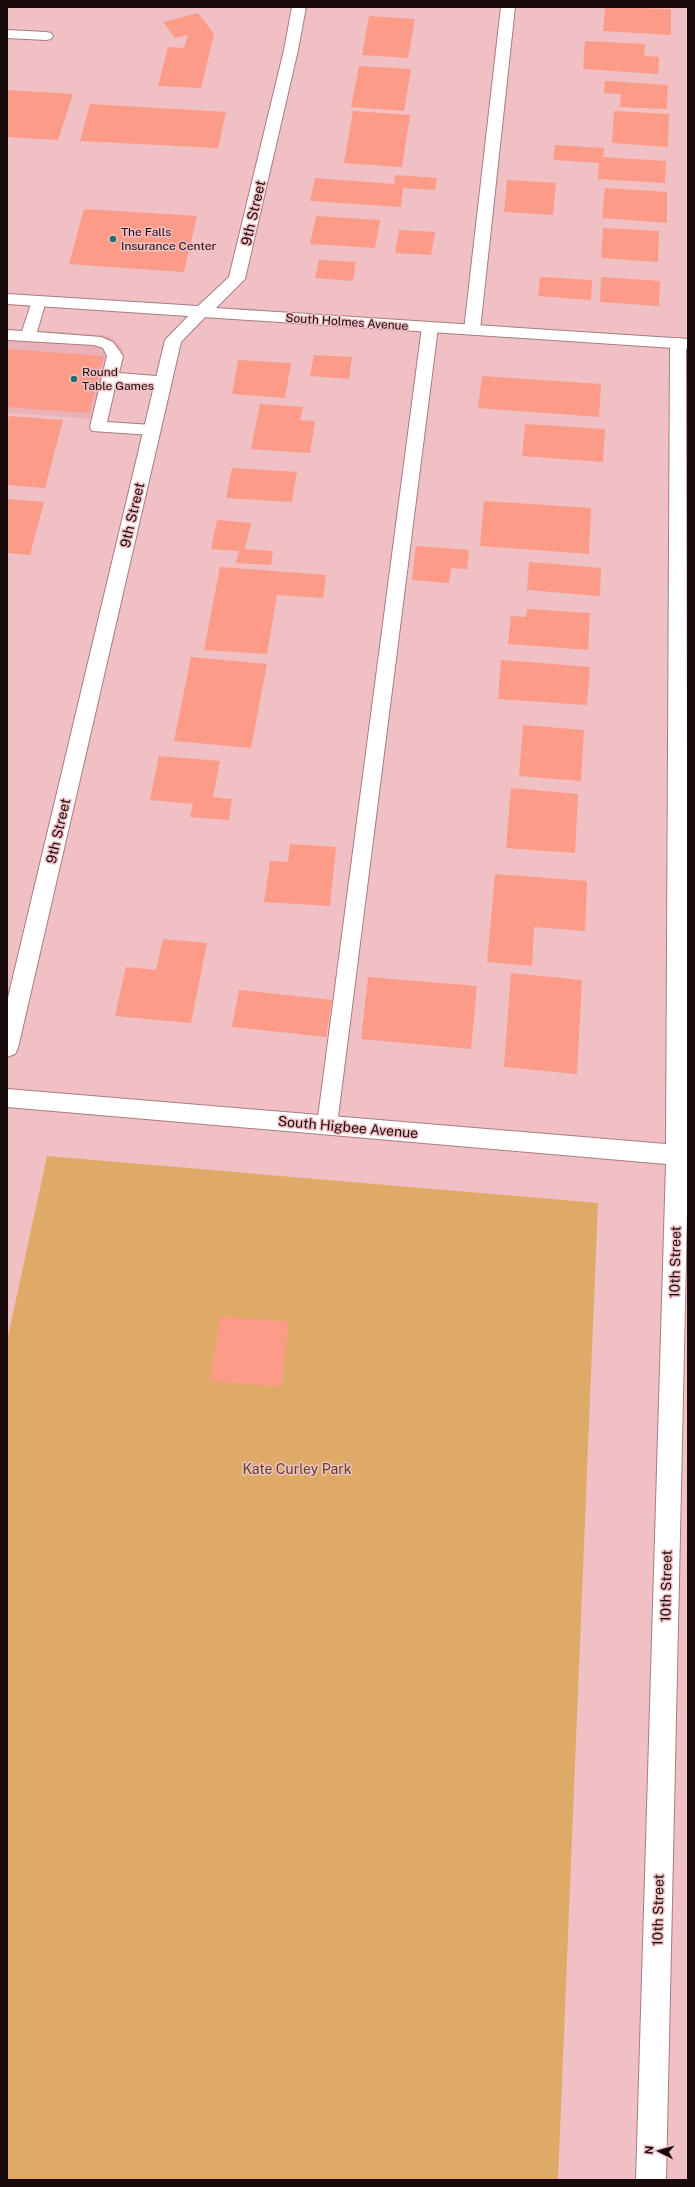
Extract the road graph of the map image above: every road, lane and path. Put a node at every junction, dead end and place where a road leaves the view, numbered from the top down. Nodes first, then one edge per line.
1 (300, 7) edge
2 (508, 7) edge
3 (7, 34) edge
4 (46, 36) dead end
5 (7, 299) edge
6 (39, 301) junction
7 (202, 312) junction
8 (430, 327) junction
9 (472, 330) junction
10 (7, 335) edge
11 (28, 336) junction
12 (683, 344) edge
13 (110, 377) junction
14 (163, 381) junction
15 (152, 430) junction
16 (7, 1048) edge
17 (7, 1098) edge
18 (327, 1125) junction
19 (682, 1156) edge
20 (651, 2180) edge

1 - 7 street, 9th Street
2 - 9 lane
3 - 4 street
5 - 6 street, South Holmes Avenue
6 - 7 street, South Holmes Avenue
6 - 11 lane
7 - 8 street, South Holmes Avenue
7 - 14 street, 9th Street
8 - 9 street, South Holmes Avenue
8 - 18 lane
9 - 12 street, South Holmes Avenue
10 - 11 lane
11 - 13 lane
12 - 19 street, 10th Street
13 - 14 lane
13 - 15 lane
14 - 15 street, 9th Street
15 - 16 street, 9th Street
17 - 18 street, South Higbee Avenue
18 - 19 street, South Higbee Avenue
19 - 20 street, 10th Street

